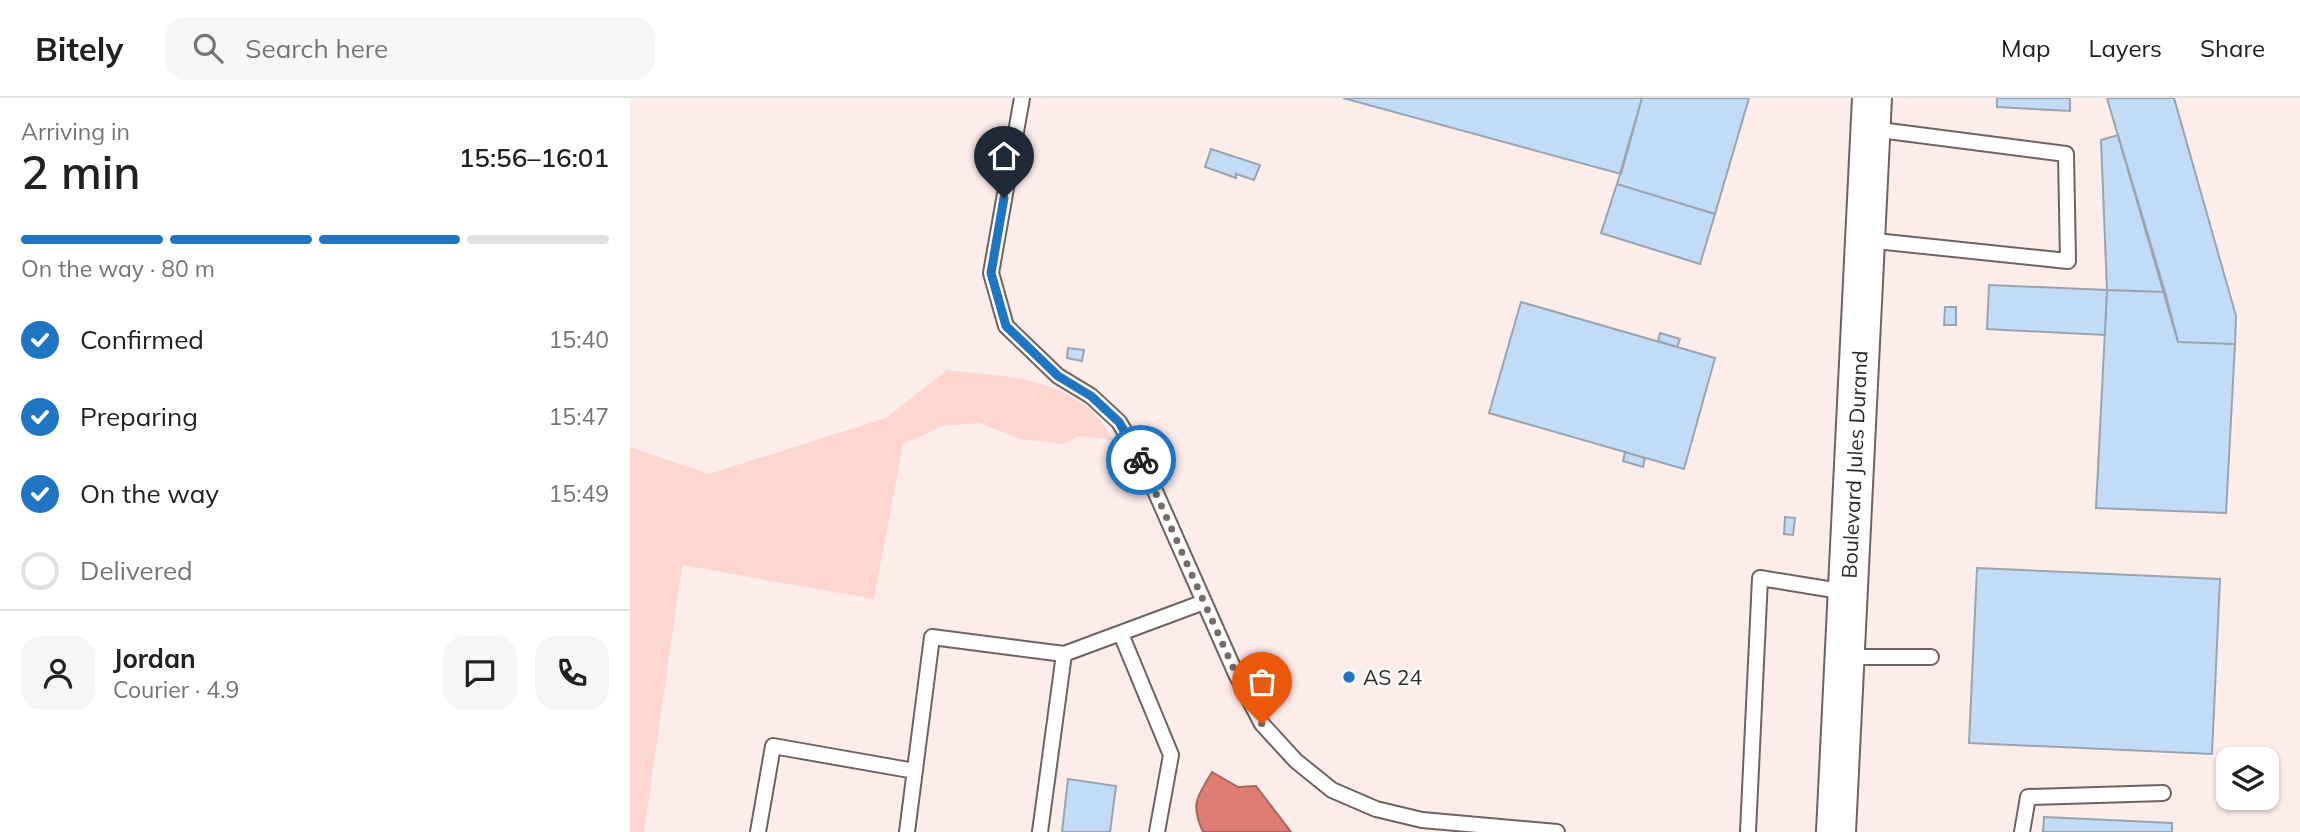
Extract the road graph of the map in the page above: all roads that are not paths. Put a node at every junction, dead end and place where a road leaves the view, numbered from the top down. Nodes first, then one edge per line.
1 (1022, 98) edge
2 (1872, 113) edge
3 (1864, 240) junction
4 (1848, 592) junction
5 (1204, 602) junction
6 (1121, 634) junction
7 (1063, 654) junction
8 (1845, 657) junction
9 (1931, 657) dead end
10 (915, 771) junction
11 (2163, 793) dead end
12 (758, 832) edge
13 (907, 832) edge
14 (1040, 832) edge
15 (1157, 832) edge
16 (1557, 832) edge
17 (1748, 832) edge
18 (1836, 832) edge
19 (2022, 832) edge

1 - 5 lane
2 - 3 main road, Boulevard Jules Durand
2 - 3 lane
3 - 4 main road, Boulevard Jules Durand
4 - 8 main road, Boulevard Jules Durand
4 - 17 lane
5 - 6 lane
5 - 16 lane
6 - 7 lane
6 - 15 lane
7 - 10 lane
7 - 14 lane
8 - 9 lane
8 - 18 main road, Boulevard Jules Durand
10 - 12 lane
10 - 13 lane
11 - 19 lane

